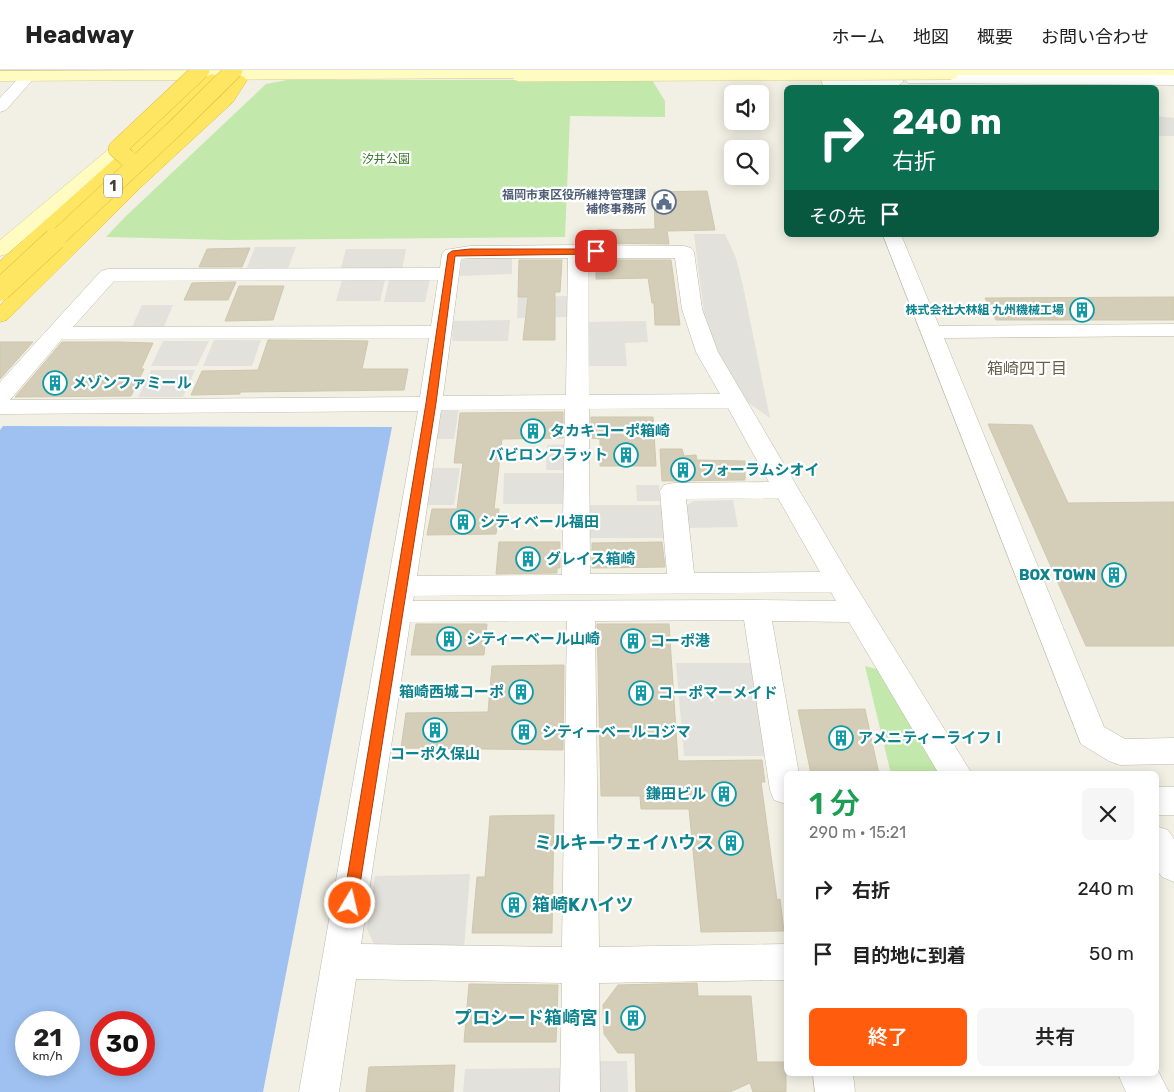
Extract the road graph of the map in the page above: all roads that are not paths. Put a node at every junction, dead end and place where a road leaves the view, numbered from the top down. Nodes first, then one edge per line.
1 (221, 70) edge
2 (951, 71) edge
3 (1174, 71) edge
4 (204, 72) edge
5 (243, 73) edge
6 (0, 76) edge
7 (28, 76) junction
8 (895, 79) edge
9 (1174, 80) edge
10 (1028, 83) edge
11 (831, 85) edge
12 (0, 107) edge
13 (126, 158) junction
14 (893, 237) edge
15 (0, 250) edge
16 (578, 251) junction
17 (0, 272) edge
18 (449, 274) junction
19 (0, 285) edge
20 (0, 290) edge
21 (0, 316) edge
22 (1174, 330) edge
23 (440, 332) junction
24 (931, 332) junction
25 (56, 333) junction
26 (0, 398) edge
27 (734, 401) junction
28 (578, 402) junction
29 (431, 403) junction
30 (0, 407) edge
31 (785, 490) junction
32 (839, 582) junction
33 (680, 583) junction
34 (579, 598) junction
35 (399, 599) junction
36 (756, 610) junction
37 (858, 612) junction
38 (1174, 751) edge
39 (954, 771) edge
40 (784, 778) edge
41 (1159, 801) edge
42 (1174, 801) edge
43 (1159, 845) edge
44 (1174, 866) edge
45 (341, 961) junction
46 (784, 962) edge
47 (580, 965) junction
48 (832, 1076) edge
49 (1139, 1076) edge
50 (319, 1092) edge
51 (580, 1092) edge
52 (835, 1092) edge
53 (1149, 1092) edge

1 - 13 highway, 1
2 - 3 street
2 - 5 street, bridge
4 - 5 street
4 - 7 street
4 - 13 highway, bridge
4 - 15 street
5 - 19 street
5 - 20 highway, 1, bridge
5 - 21 highway
6 - 7 street
7 - 12 street
8 - 10 street
8 - 11 street
9 - 10 street
13 - 17 highway, 1
14 - 24 street
16 - 18 street
16 - 27 street
16 - 28 street
18 - 23 street
18 - 25 street
22 - 24 street
23 - 25 street
23 - 29 street
24 - 38 street
25 - 26 street
27 - 28 street
27 - 31 street
28 - 29 street
28 - 34 street
29 - 30 street
29 - 35 street
31 - 32 street
31 - 33 street
32 - 33 street
32 - 37 street
33 - 34 street
34 - 35 street
34 - 36 street
34 - 47 street
35 - 45 street
36 - 37 street
36 - 40 street
37 - 39 street
41 - 42 street
43 - 44 street
45 - 47 street
45 - 50 street
46 - 47 street
47 - 51 street
48 - 52 street
49 - 53 street

